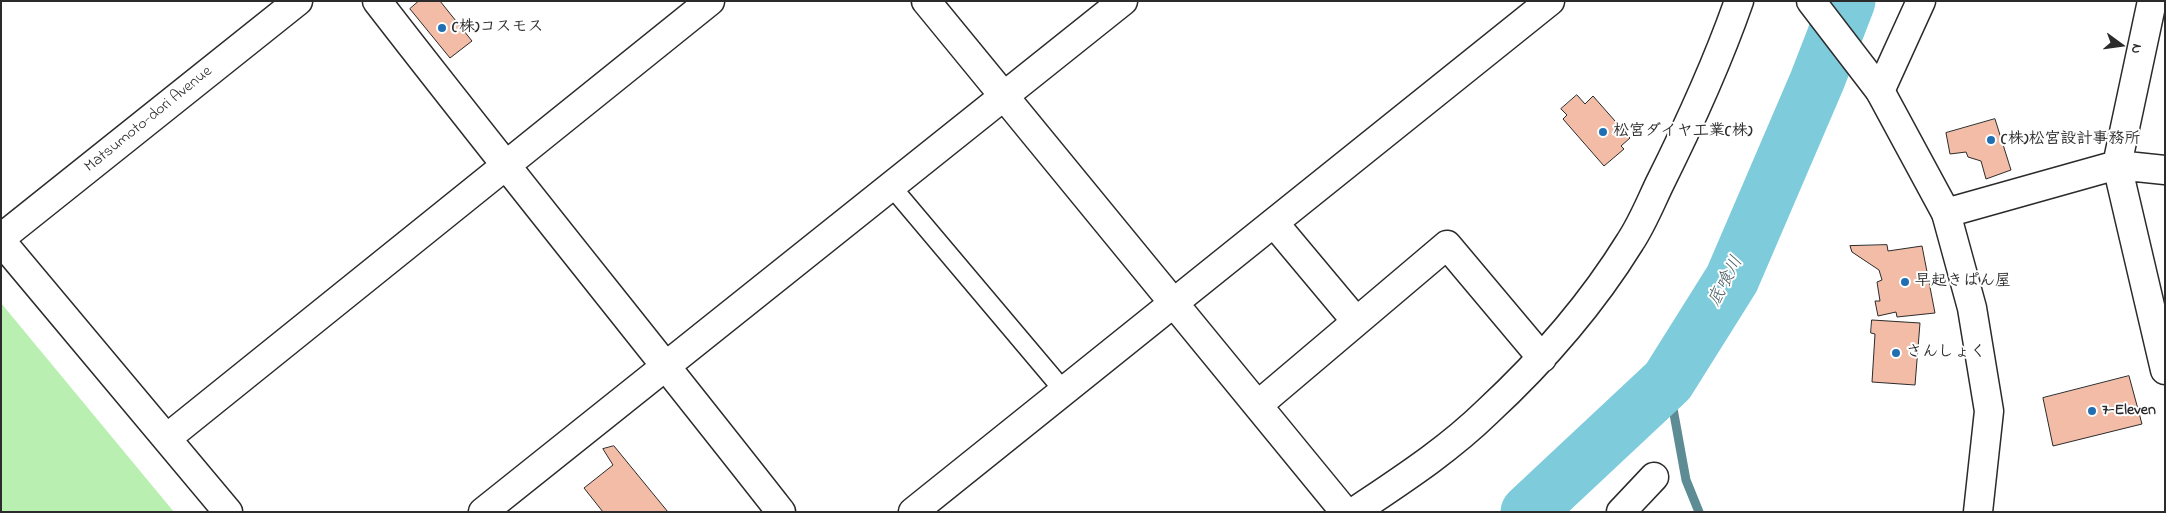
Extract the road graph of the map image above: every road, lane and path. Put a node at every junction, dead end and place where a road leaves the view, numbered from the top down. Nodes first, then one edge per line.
1 (298, 1) edge
2 (377, 1) edge
3 (710, 1) edge
4 (926, 1) edge
5 (1124, 1) edge
6 (1740, 1) edge
7 (1811, 1) edge
8 (1921, 1) edge
9 (2152, 1) edge
10 (1547, 2) edge
11 (1873, 82) junction
12 (1004, 96) junction
13 (2117, 165) junction
14 (505, 166) junction
15 (2165, 170) edge
16 (891, 186) junction
17 (1946, 213) junction
18 (1274, 222) junction
19 (1, 240) edge
20 (1174, 303) junction
21 (1356, 321) junction
22 (1542, 358) junction
23 (2164, 364) edge
24 (666, 366) junction
25 (1064, 391) junction
26 (1258, 405) junction
27 (166, 438) junction
28 (1654, 477) dead end
29 (228, 512) edge
30 (483, 512) edge
31 (781, 512) edge
32 (913, 512) edge
33 (1345, 512) edge
34 (1354, 512) edge
35 (1621, 512) edge
36 (1978, 512) edge

1 - 19 street, Matsumoto-dori Avenue
2 - 14 street
3 - 14 street
4 - 12 street
5 - 12 street
6 - 22 street
7 - 11 street
8 - 11 street
9 - 13 street
10 - 18 street
11 - 17 street
12 - 16 street
12 - 20 street
13 - 15 street
13 - 17 street
13 - 23 street
14 - 24 street
14 - 27 street
16 - 24 street
16 - 25 lane
17 - 36 street
18 - 20 street
18 - 21 street
19 - 27 street
20 - 25 street
20 - 26 street
21 - 22 street
21 - 26 street
22 - 34 street
24 - 30 street
24 - 31 street
25 - 32 street
26 - 33 street
27 - 29 street
28 - 35 street

